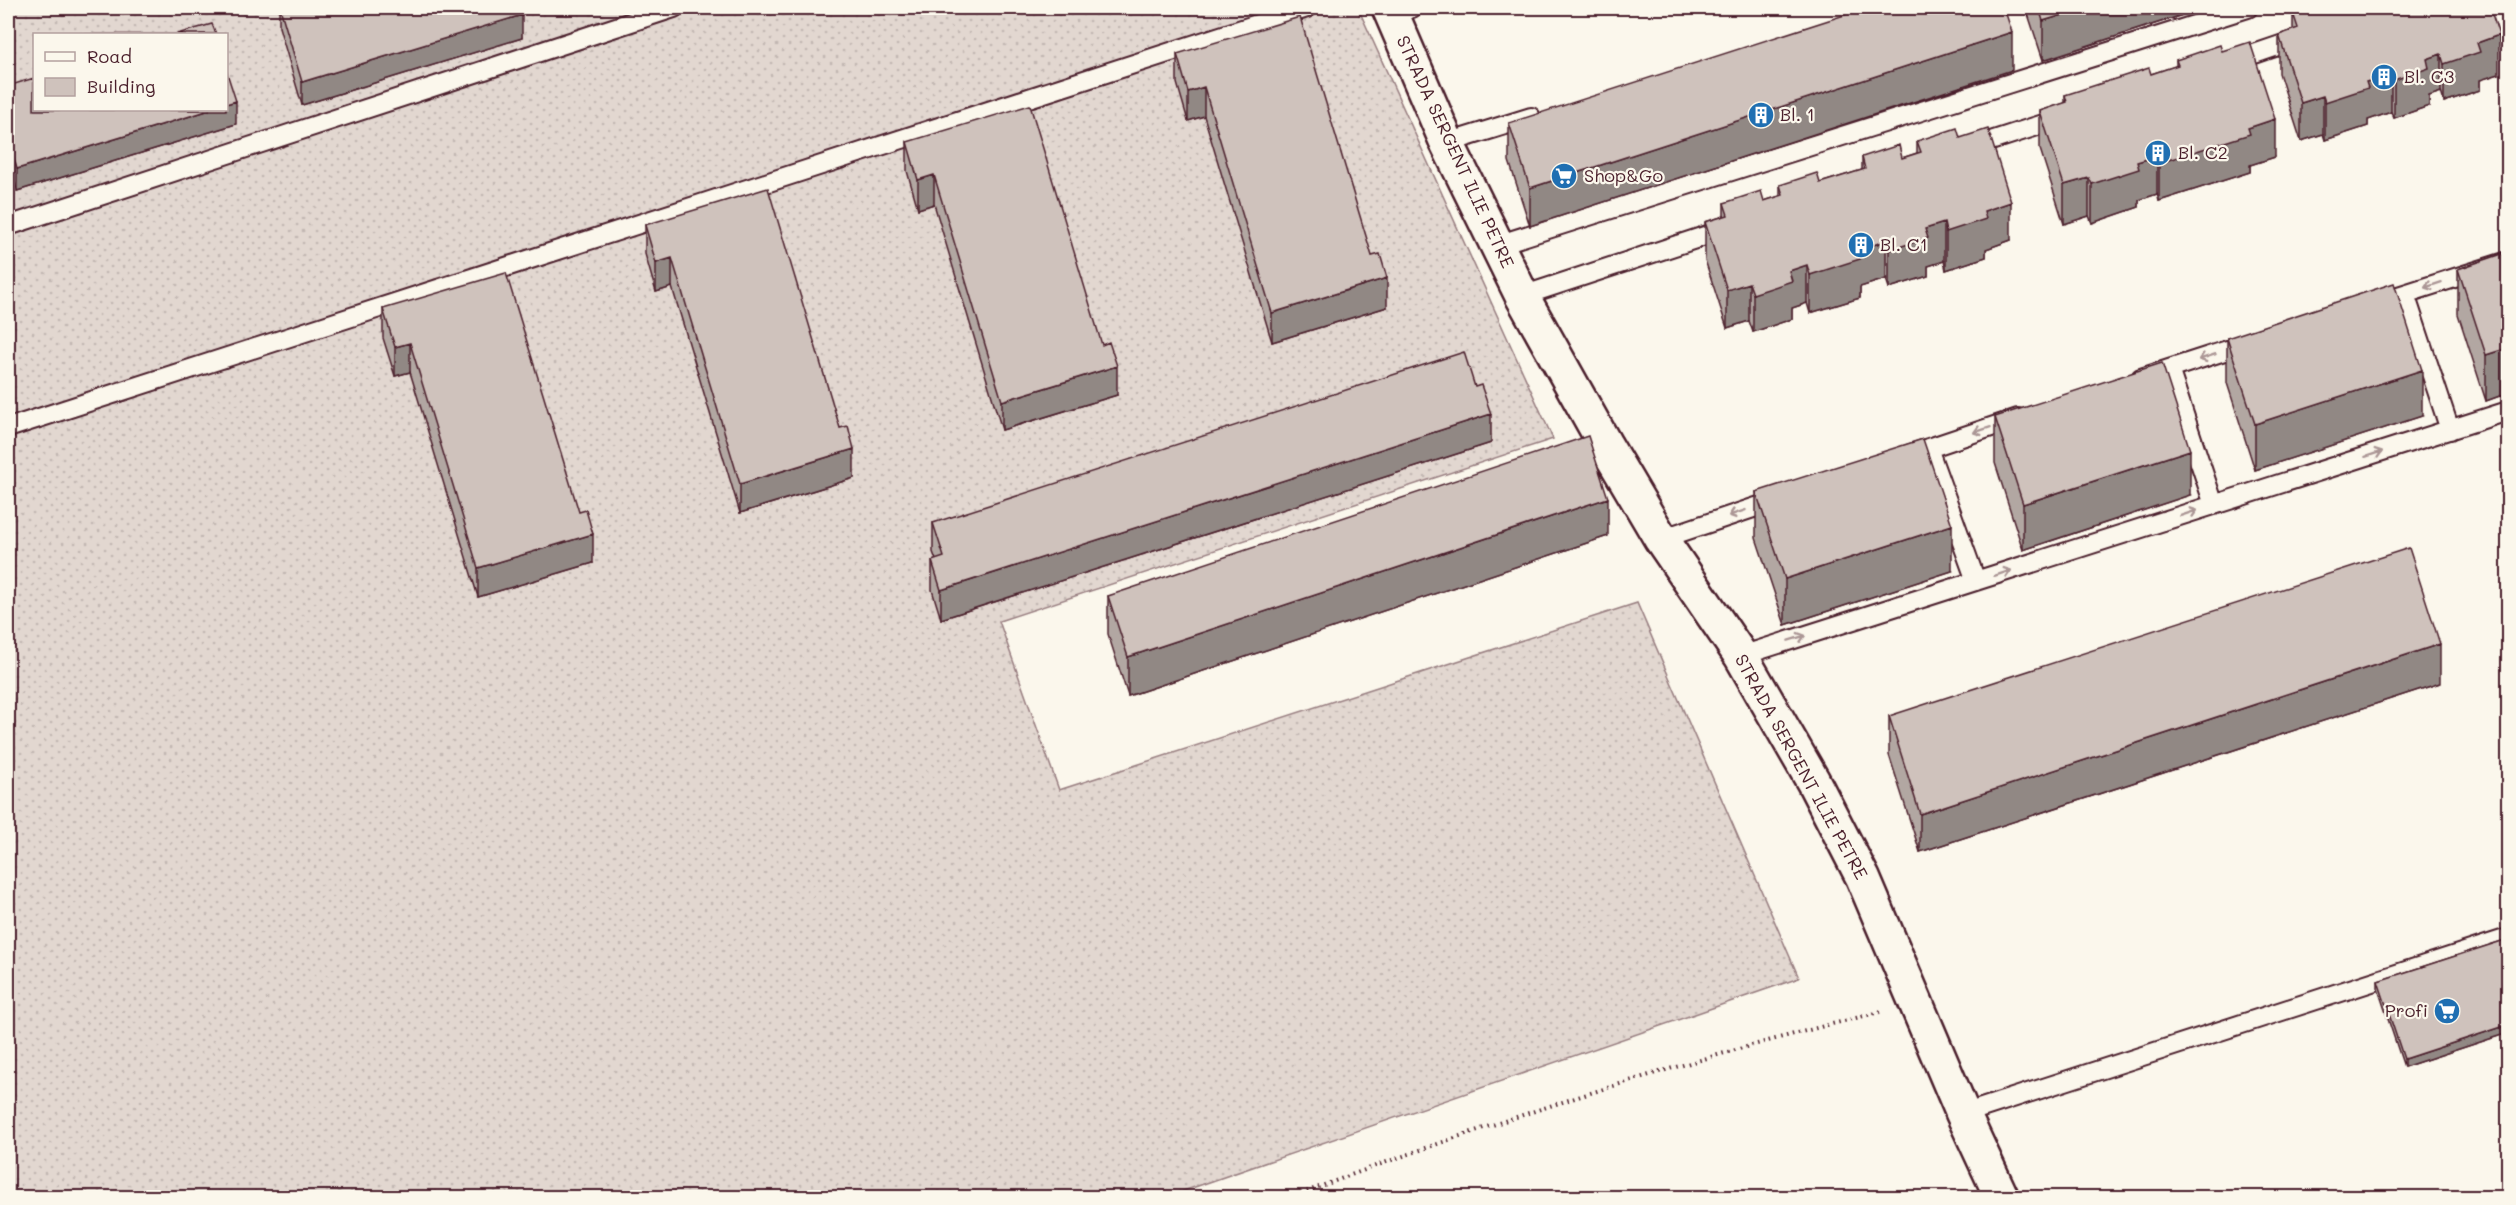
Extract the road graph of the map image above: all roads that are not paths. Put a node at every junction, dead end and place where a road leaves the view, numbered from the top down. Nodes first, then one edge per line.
1 (674, 8) edge
2 (1307, 8) edge
3 (2248, 8) edge
4 (1397, 10) edge
5 (2315, 34) edge
6 (2213, 68) edge
7 (1550, 111) edge
8 (2077, 112) edge
9 (1447, 143) junction
10 (1953, 154) edge
11 (1738, 225) edge
12 (8, 226) edge
13 (1497, 245) junction
14 (2508, 261) edge
15 (2405, 294) junction
16 (1522, 296) junction
17 (2360, 308) edge
18 (2270, 337) edge
19 (2169, 369) junction
20 (2125, 383) edge
21 (2508, 411) edge
22 (2037, 412) edge
23 (8, 428) edge
24 (2450, 430) junction
25 (1928, 448) junction
26 (1883, 463) edge
27 (1795, 494) edge
28 (2214, 505) junction
29 (1661, 539) junction
30 (1976, 581) junction
31 (1741, 656) junction
32 (2508, 938) edge
33 (1963, 1114) junction
34 (2002, 1197) edge

1 - 12 lane
2 - 23 lane
3 - 13 lane
4 - 9 street, STRADA SERGENT ILIE PETRE
5 - 6 lane
7 - 9 lane
8 - 10 lane
9 - 13 street, STRADA SERGENT ILIE PETRE
11 - 16 lane
13 - 16 street, STRADA SERGENT ILIE PETRE
14 -> 15 lane
15 - 17 lane
15 - 24 lane
16 - 29 street, STRADA SERGENT ILIE PETRE
18 -> 19 lane
19 - 20 lane
19 - 28 lane
21 - 24 lane
22 -> 25 lane
28 -> 24 lane
25 - 26 lane
25 - 30 lane
27 -> 29 lane
30 -> 28 lane
29 - 31 street, STRADA SERGENT ILIE PETRE
31 -> 30 lane
31 - 33 street, STRADA SERGENT ILIE PETRE
32 - 33 lane
33 - 34 street, STRADA SERGENT ILIE PETRE

